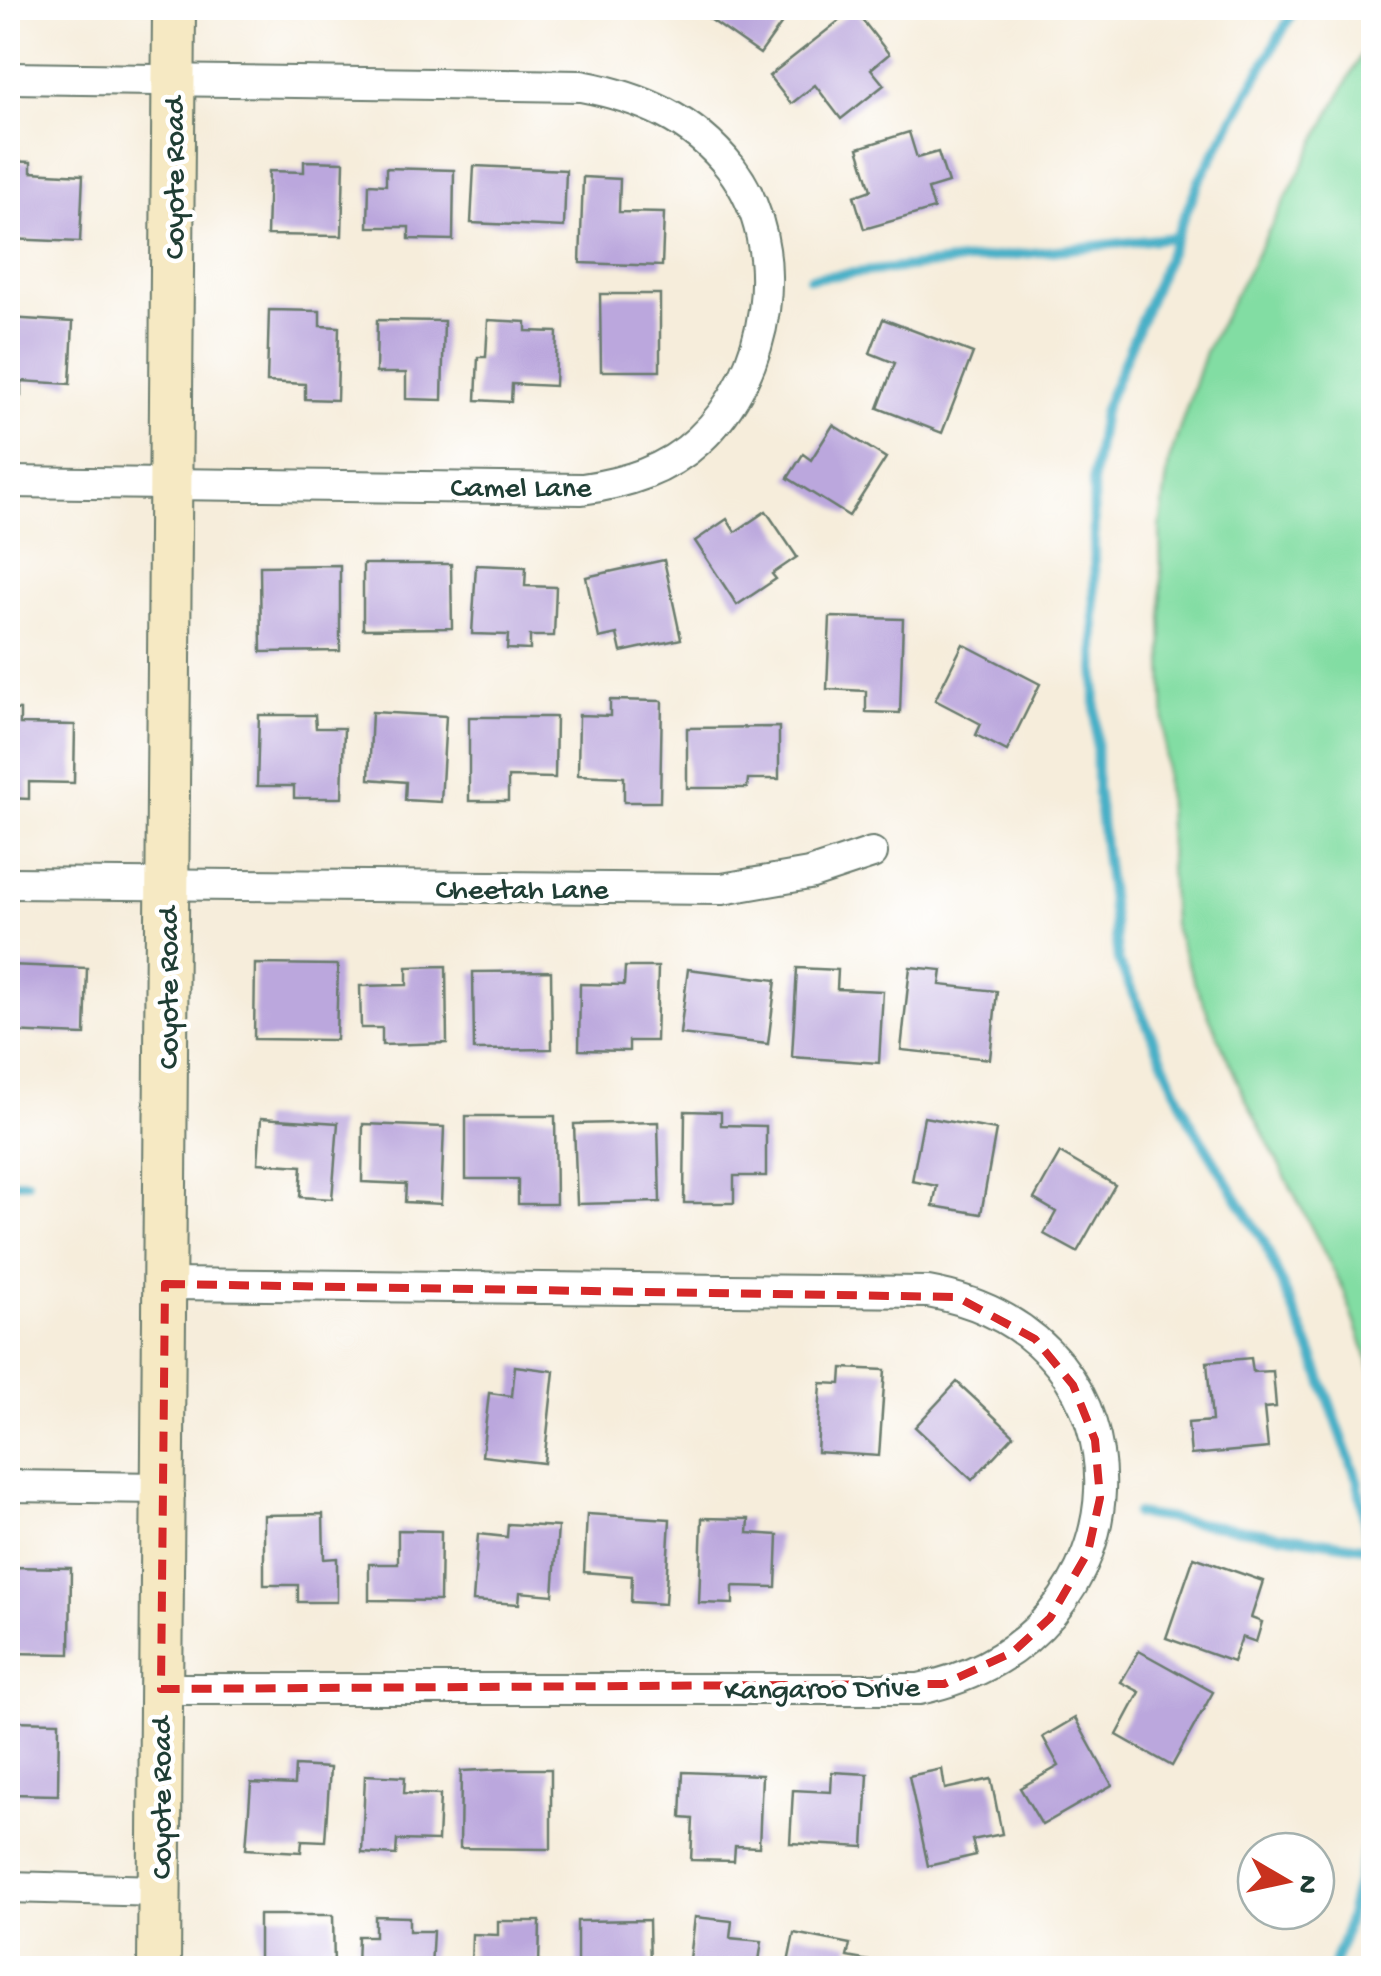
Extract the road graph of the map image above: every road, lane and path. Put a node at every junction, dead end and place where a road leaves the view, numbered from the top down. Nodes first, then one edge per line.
1 (174, 8) edge
2 (8, 78) edge
3 (173, 78) junction
4 (8, 482) edge
5 (171, 484) junction
6 (872, 853) dead end
7 (8, 884) edge
8 (168, 885) junction
9 (164, 1284) junction
10 (8, 1486) edge
11 (163, 1488) junction
12 (161, 1688) junction
13 (8, 1887) edge
14 (160, 1890) junction
15 (159, 1968) edge

1 - 3 street, Coyote Road
2 - 3 street, Camel Lane
3 - 5 street, Coyote Road
3 - 5 street, Camel Lane
4 - 5 street, Camel Lane
5 - 8 street, Coyote Road
6 - 8 street, Cheetah Lane
7 - 8 street, Cheetah Lane
8 - 9 street, Coyote Road
9 - 11 street, Coyote Road
9 - 12 street, Kangaroo Drive
10 - 11 street
11 - 12 street, Coyote Road
12 - 14 street, Coyote Road
13 - 14 street
14 - 15 street, Coyote Road

